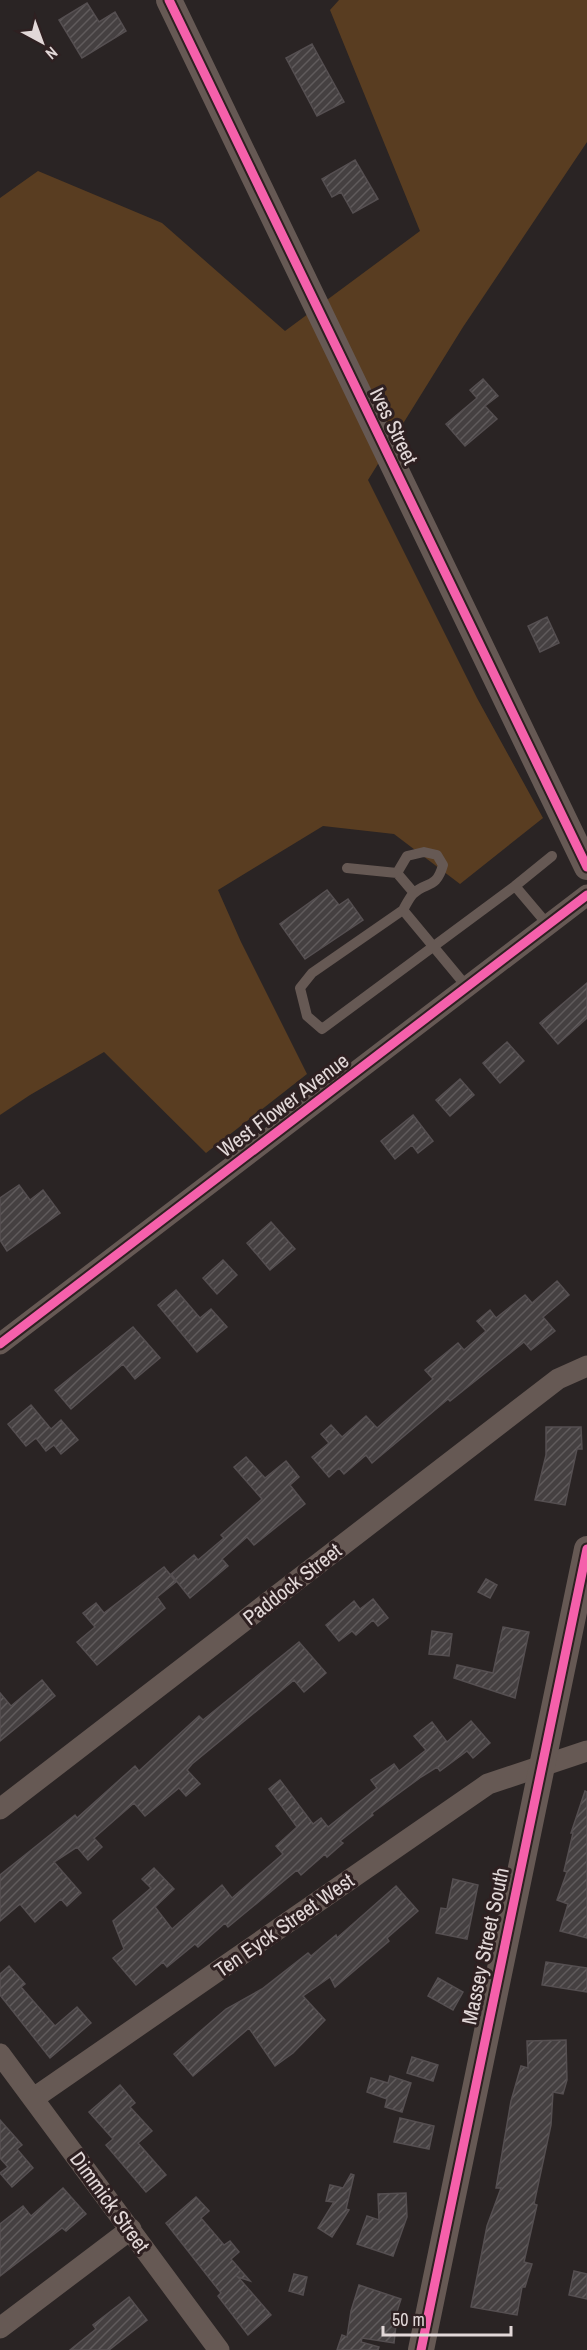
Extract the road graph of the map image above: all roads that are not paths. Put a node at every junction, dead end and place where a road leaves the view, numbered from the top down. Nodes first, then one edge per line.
1 (169, 0) edge
2 (552, 856) dead end
3 (587, 867) edge
4 (347, 868) dead end
5 (398, 873) junction
6 (514, 886) junction
7 (414, 893) junction
8 (587, 895) edge
9 (403, 910) junction
10 (548, 925) junction
11 (433, 946) junction
12 (467, 987) junction
13 (0, 1344) edge
14 (587, 1366) edge
15 (587, 1549) edge
16 (587, 1751) edge
17 (541, 1768) junction
18 (0, 1809) edge
19 (0, 2054) edge
20 (34, 2098) junction
21 (131, 2229) junction
22 (0, 2328) edge
23 (219, 2350) edge
24 (421, 2350) edge

1 - 3 street, Ives Street
2 - 6 lane
4 - 5 lane
5 - 7 lane
5 - 7 lane
6 - 10 lane
6 - 11 lane
7 - 9 lane
8 - 10 street, West Flower Avenue
9 - 11 lane
9 - 11 lane
10 - 12 street, West Flower Avenue
11 - 12 lane
12 - 13 street, West Flower Avenue
14 - 18 street, Paddock Street
15 - 17 street, Massey Street South
16 - 17 street, Ten Eyck Street West
17 - 20 street, Ten Eyck Street West
17 - 24 street, Massey Street South
19 - 20 street, Dimmick Street
20 - 21 street, Dimmick Street
21 - 22 street
21 - 23 street, Dimmick Street

